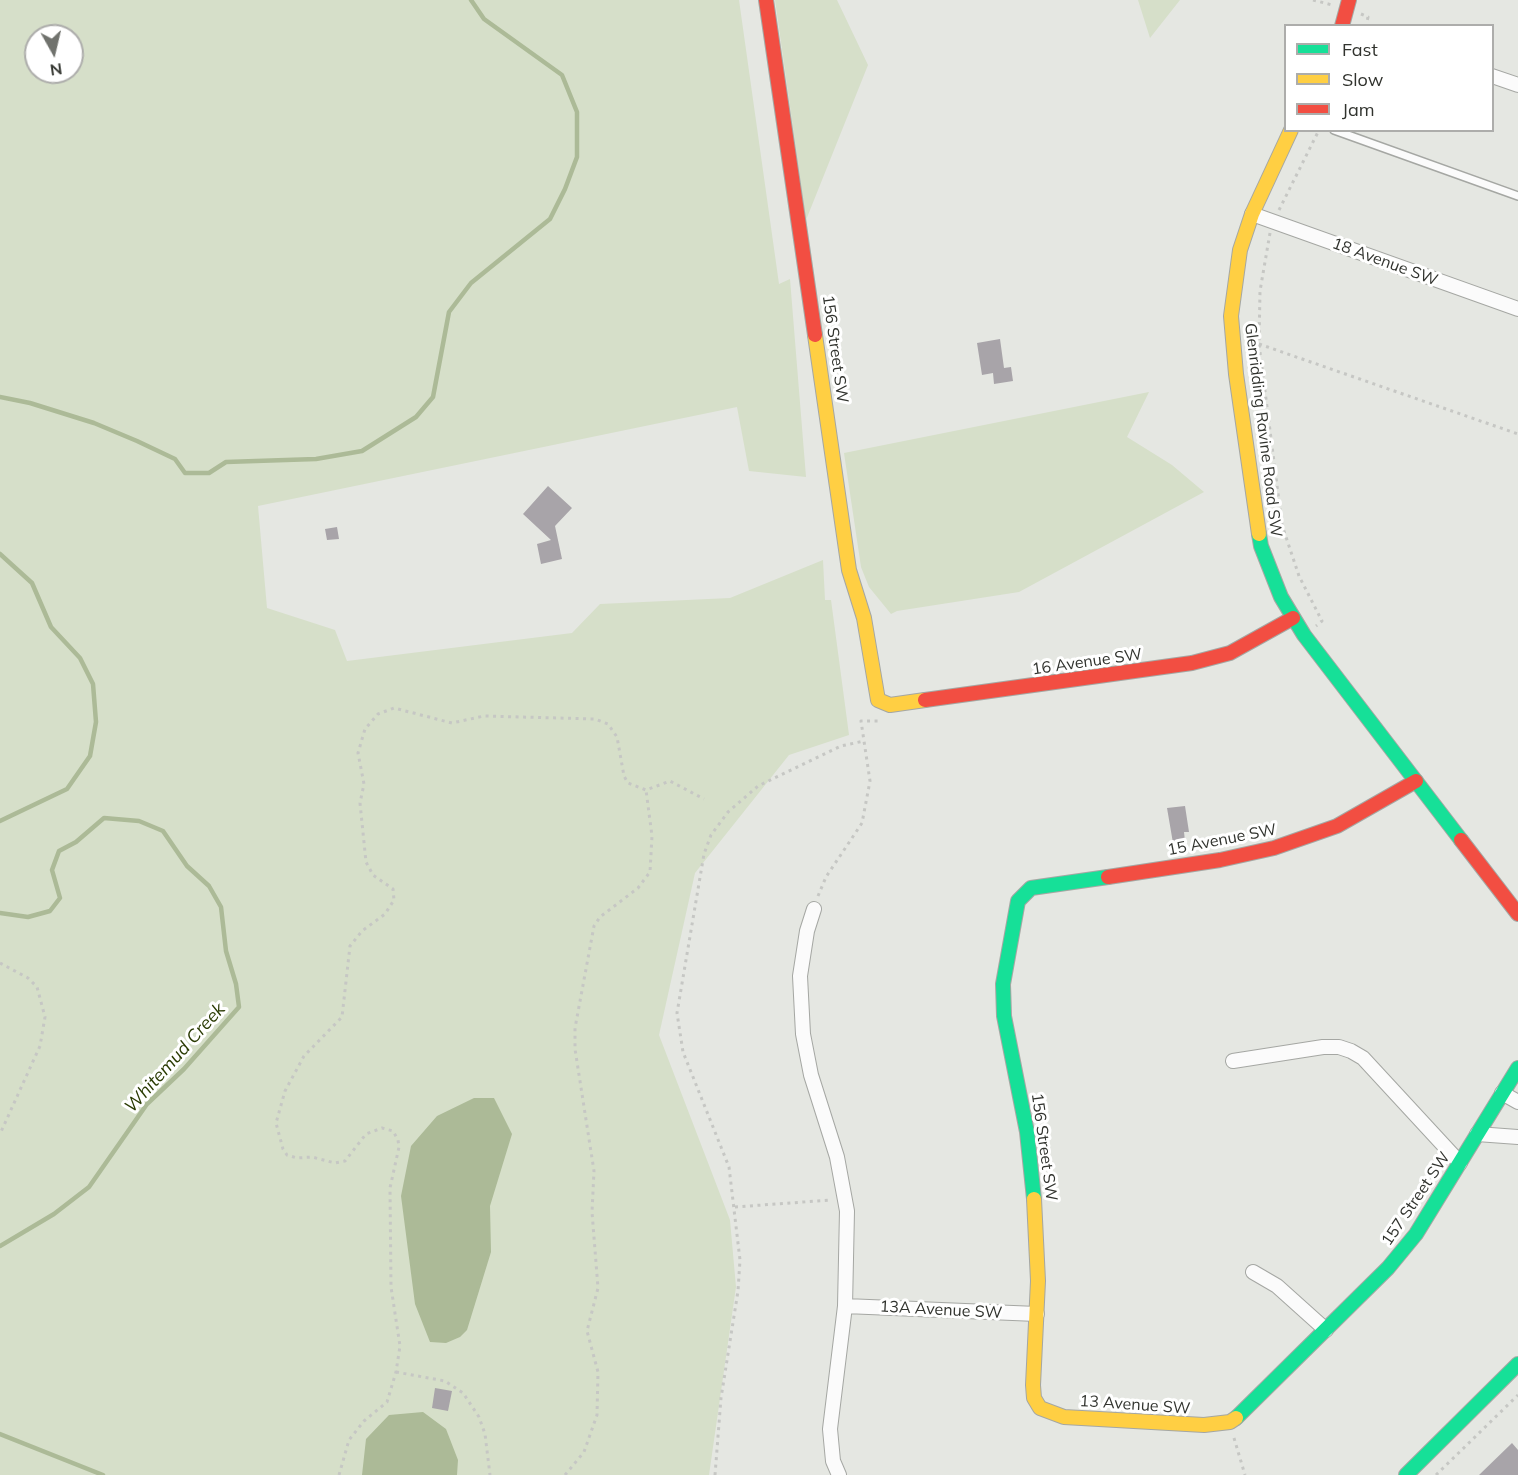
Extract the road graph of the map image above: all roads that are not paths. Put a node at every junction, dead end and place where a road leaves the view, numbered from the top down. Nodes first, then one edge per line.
1 (766, 0) edge
2 (1349, 0) edge
3 (1343, 24) edge
4 (1494, 77) edge
5 (1518, 85) edge
6 (1290, 132) edge
7 (1340, 132) edge
8 (1518, 196) edge
9 (1252, 214) junction
10 (1518, 309) edge
11 (1293, 618) junction
12 (878, 700) joint
13 (1416, 781) junction
14 (1023, 893) joint
15 (814, 909) road end
16 (1518, 914) edge
17 (1233, 1061) dead end
18 (1518, 1068) edge
19 (1502, 1093) junction
20 (1518, 1102) edge
21 (1477, 1134) junction
22 (1518, 1137) edge
23 (1460, 1162) junction
24 (1252, 1272) dead end
25 (845, 1306) junction
26 (1037, 1314) junction
27 (1326, 1330) junction
28 (1518, 1364) edge
29 (1040, 1407) joint
30 (1230, 1422) joint
31 (839, 1475) edge
32 (1406, 1475) edge

1 - 12 street, 156 Street SW
2 - 3 street
4 - 5 street
6 - 9 street, Glenridding Ravine Road SW
7 - 8 lane
9 - 10 street, 18 Avenue SW
9 - 11 street, Glenridding Ravine Road SW
11 - 12 street, 16 Avenue SW
11 - 13 street, Glenridding Ravine Road SW
13 - 14 street, 15 Avenue SW
13 - 16 street, Glenridding Ravine Road SW
14 - 26 street, 156 Street SW
15 - 25 street
17 - 23 street
18 - 19 street, 157 Street SW
19 - 20 street
19 - 21 street, 157 Street SW
21 - 22 street
21 - 23 street, 157 Street SW
23 - 27 street, 157 Street SW
24 - 27 street
25 - 26 street, 13A Avenue SW
25 - 31 street
26 - 29 street, 156 Street SW
27 - 30 street, 157 Street SW
28 - 32 street
29 - 30 street, 13 Avenue SW

